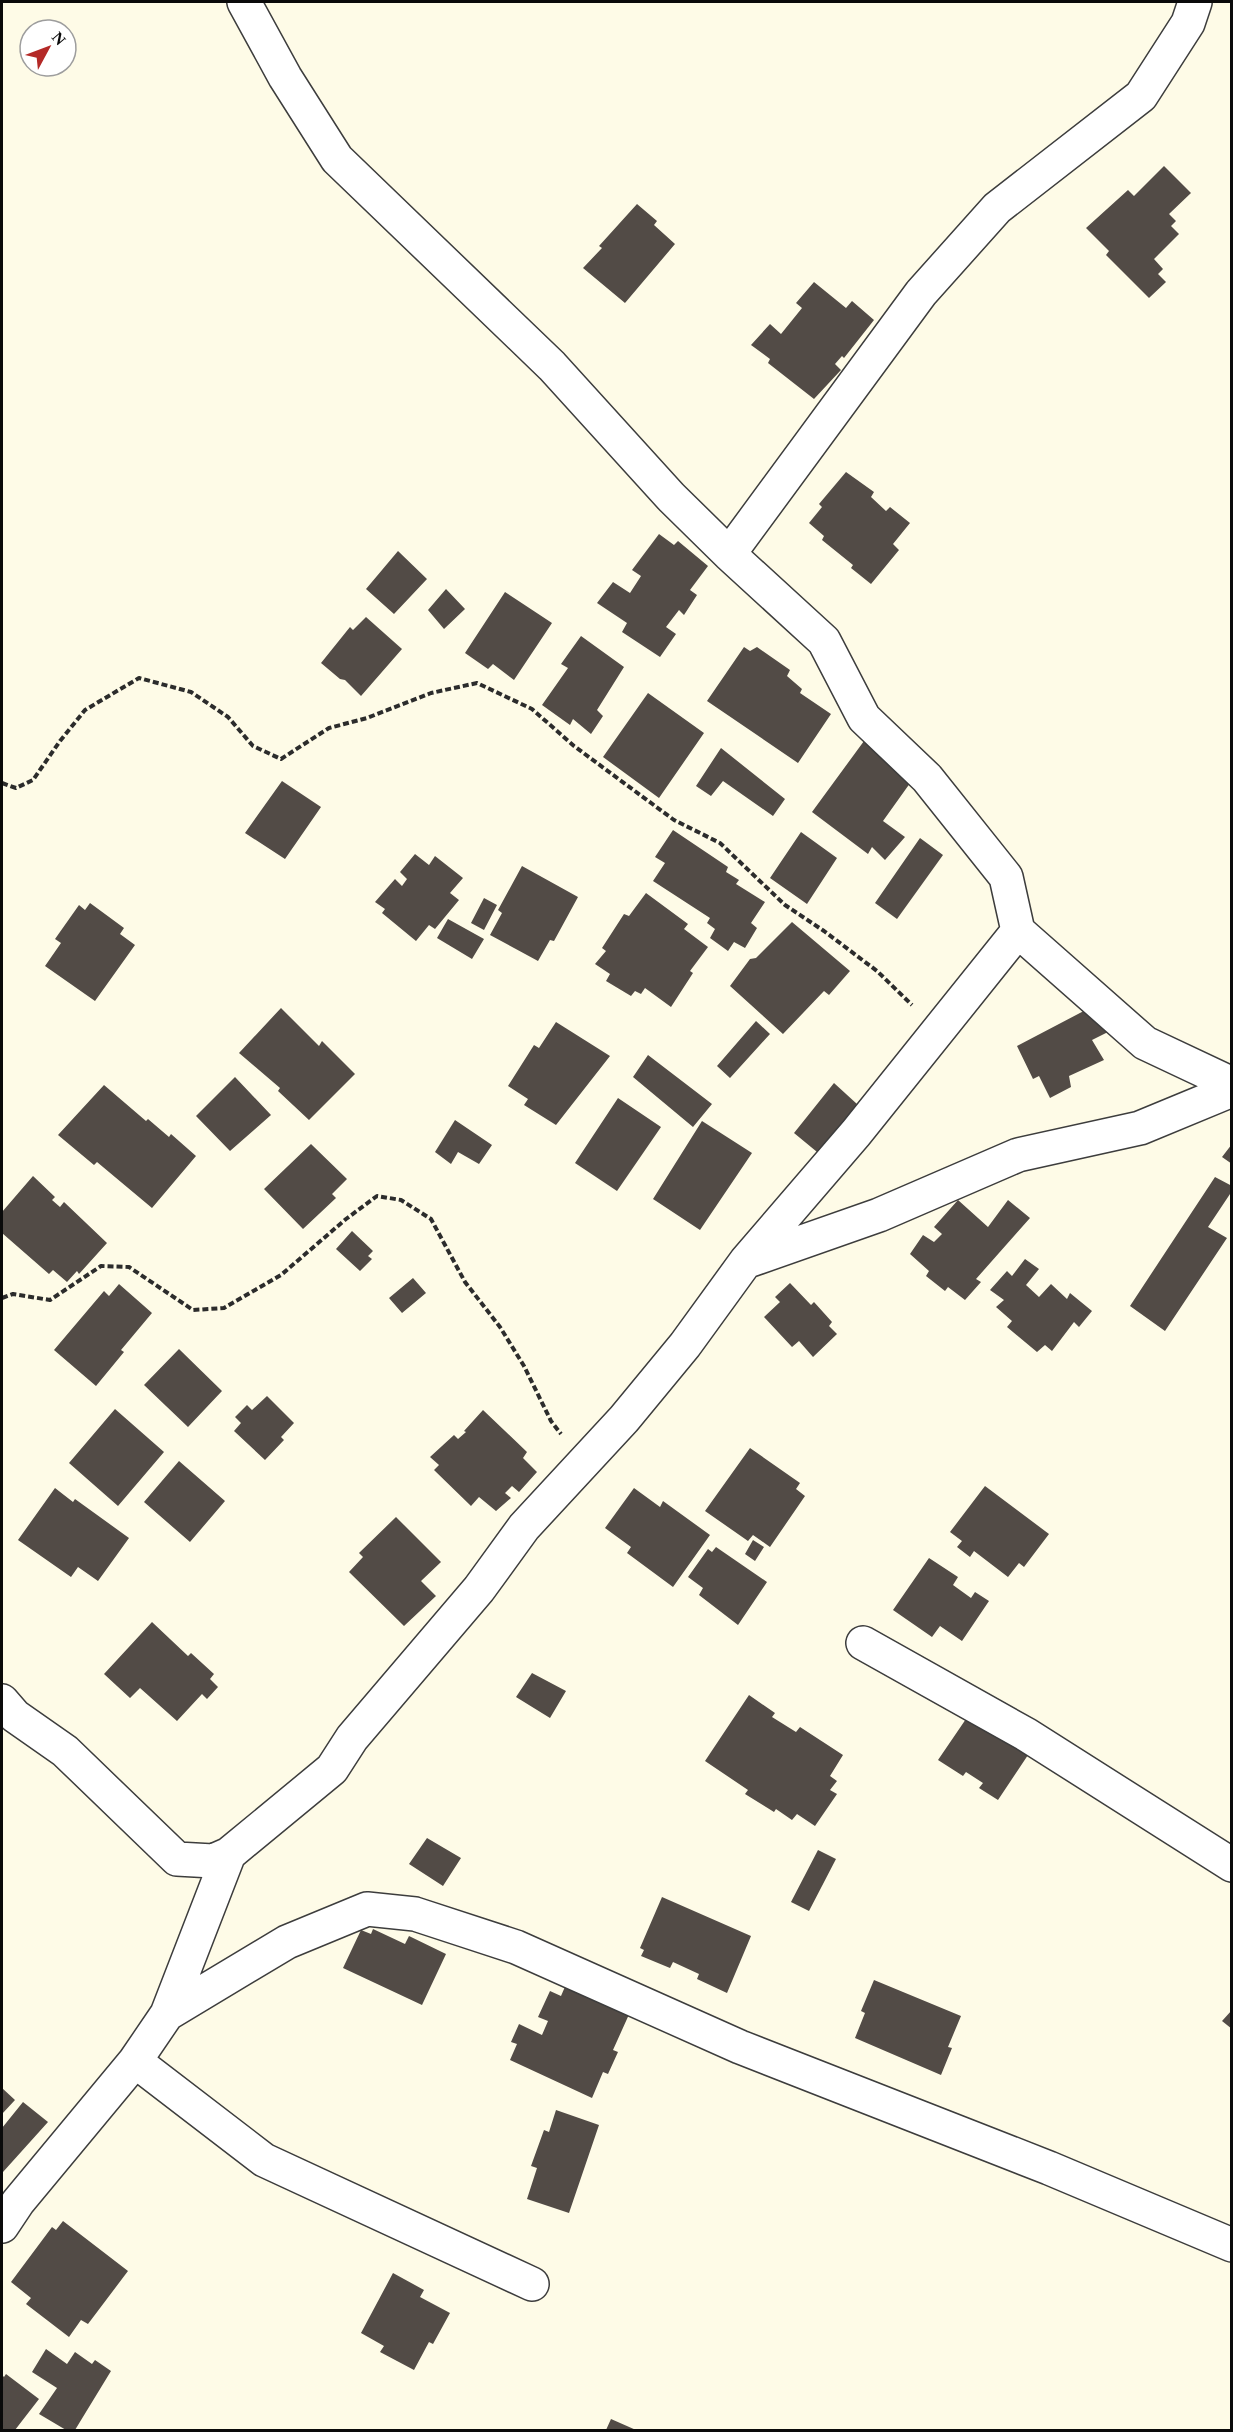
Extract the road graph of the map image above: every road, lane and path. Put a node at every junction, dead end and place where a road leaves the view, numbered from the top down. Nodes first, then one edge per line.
1 (244, 2) edge
2 (1195, 2) edge
3 (729, 554) junction
4 (2, 783) edge
5 (1018, 931) junction
6 (938, 1031) junction
7 (1232, 1084) edge
8 (1232, 1090) edge
9 (746, 1262) junction
10 (2, 1298) edge
11 (584, 1464) junction
12 (863, 1643) dead end
13 (2, 1701) edge
14 (229, 1854) junction
15 (1232, 1865) edge
16 (167, 2014) junction
17 (135, 2061) junction
18 (2, 2226) edge
19 (1232, 2245) edge
20 (532, 2284) dead end

1 - 3 street
2 - 3 street
3 - 5 street
4 - 6 path
5 - 6 street
5 - 7 street
6 - 9 street
8 - 9 street
9 - 11 street
10 - 11 path
11 - 14 street
12 - 15 street
13 - 14 street
14 - 16 street
16 - 17 street
16 - 19 street
17 - 18 street
17 - 20 street

